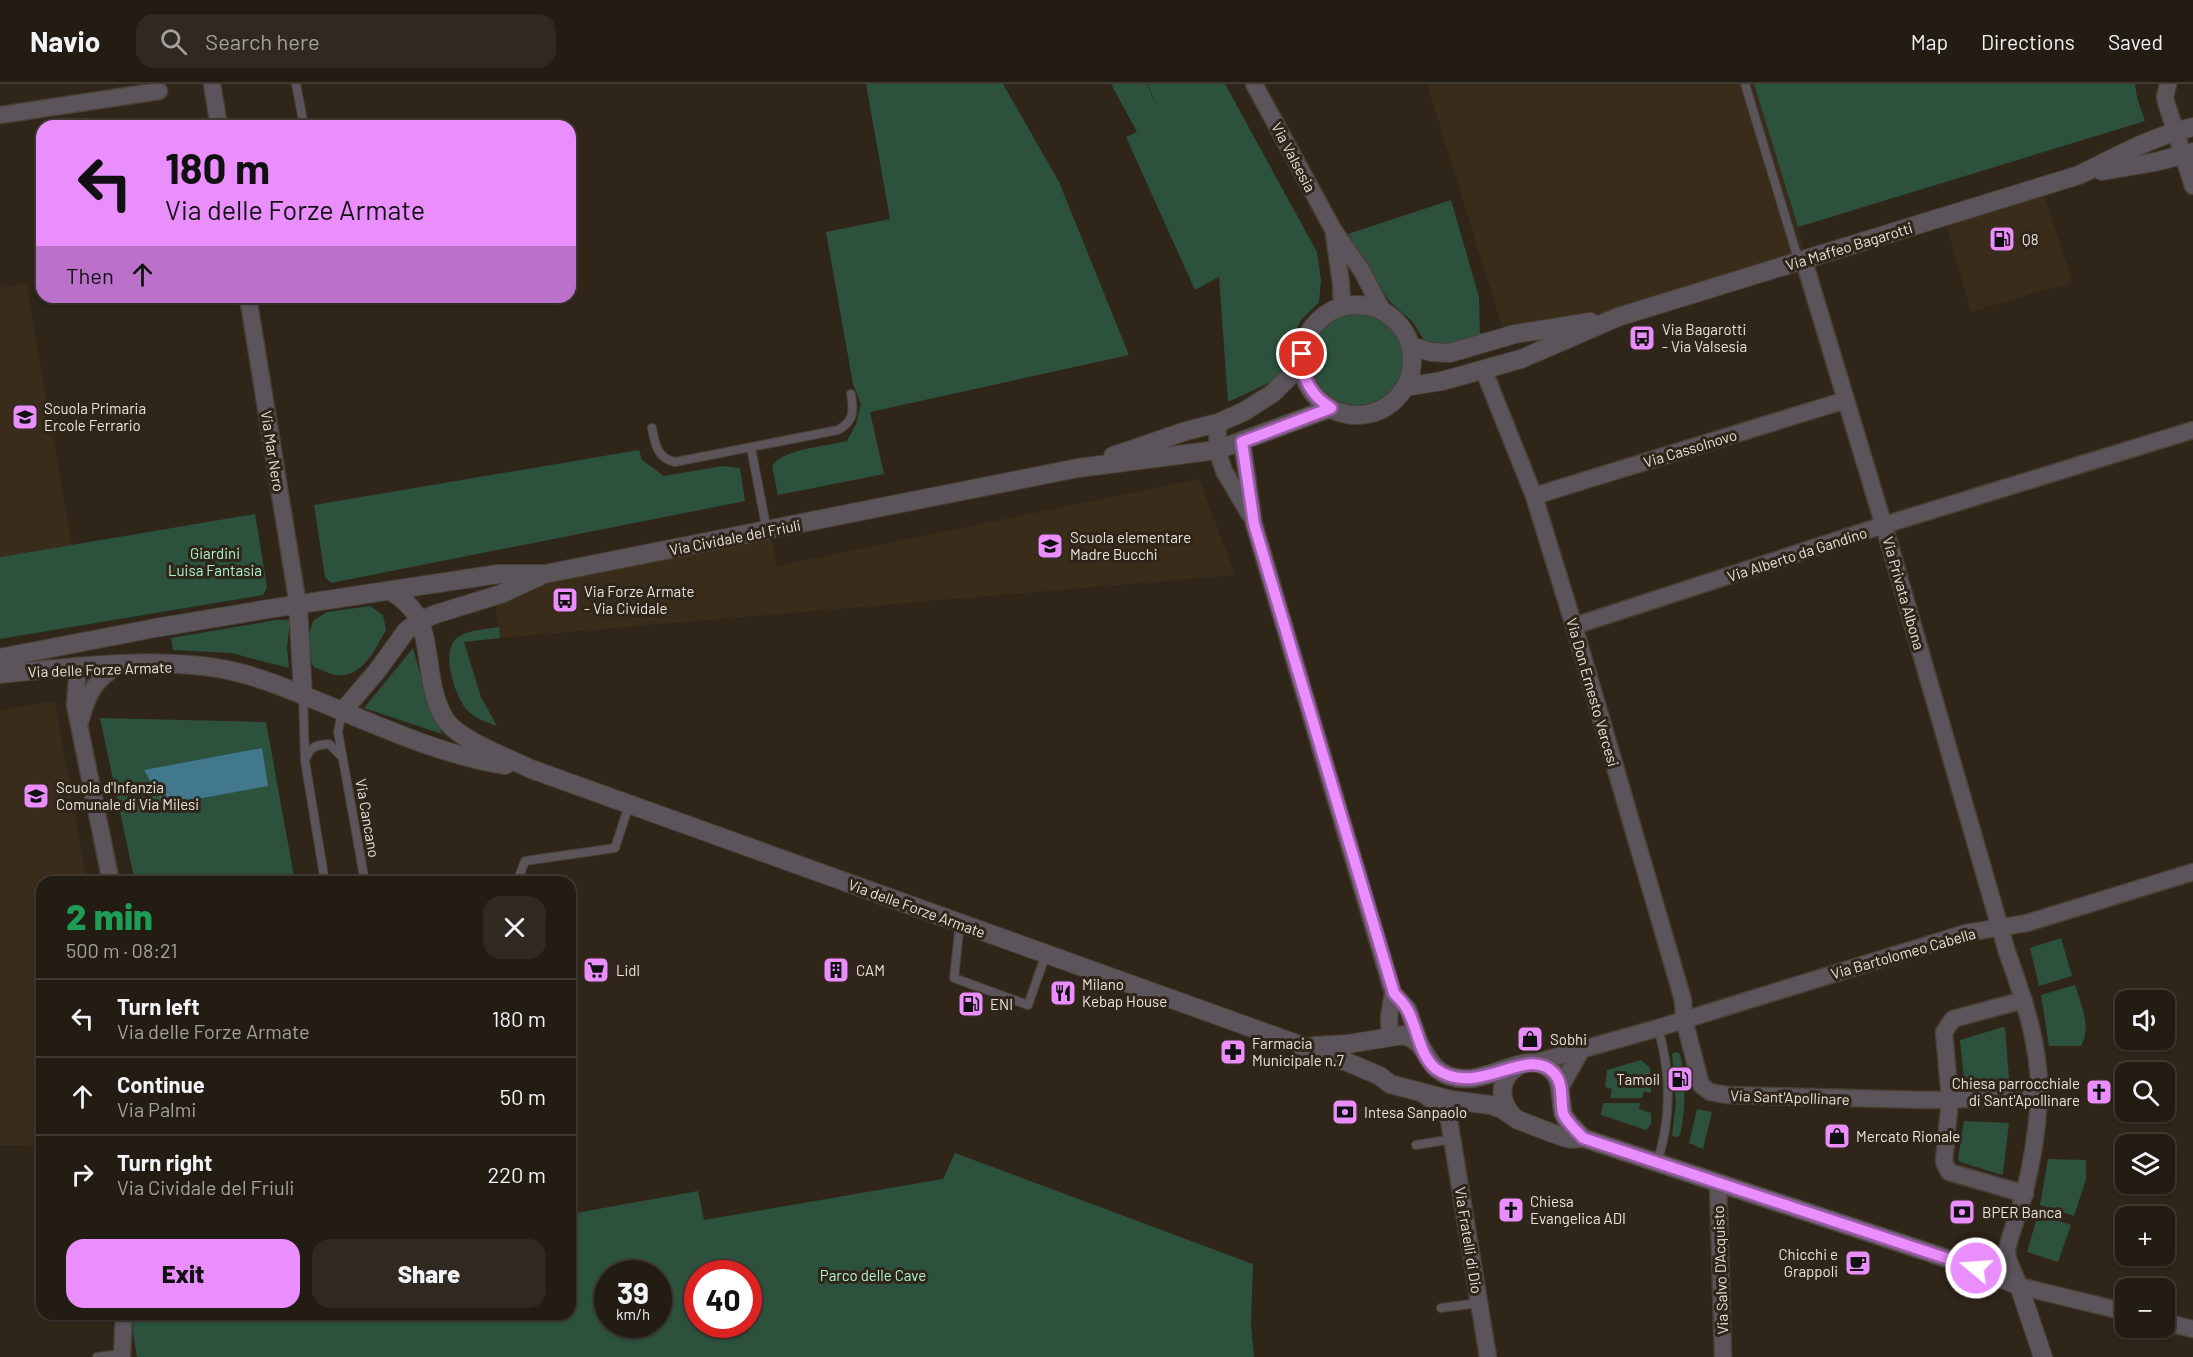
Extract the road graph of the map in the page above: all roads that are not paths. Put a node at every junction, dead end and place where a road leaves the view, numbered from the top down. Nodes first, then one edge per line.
1 (212, 84) edge
2 (296, 84) edge
3 (1254, 84) edge
4 (1745, 84) edge
5 (2168, 84) edge
6 (159, 92) dead end
7 (0, 115) edge
8 (218, 120) edge
9 (303, 120) edge
10 (2184, 129) edge
11 (2188, 154) edge
12 (2079, 175) junction
13 (2193, 186) edge
14 (1334, 231) junction
15 (1802, 261) junction
16 (249, 303) edge
17 (1342, 307) junction
18 (1382, 310) junction
19 (1618, 317) junction
20 (1411, 346) junction
21 (1302, 364) junction
22 (1484, 370) junction
23 (1405, 387) junction
24 (851, 394) dead end
25 (1846, 400) junction
26 (1331, 408) junction
27 (1218, 423) junction
28 (652, 428) dead end
29 (2193, 430) edge
30 (1242, 442) junction
31 (751, 448) junction
32 (1217, 450) junction
33 (1078, 468) junction
34 (1534, 496) junction
35 (1254, 524) junction
36 (1884, 525) junction
37 (767, 531) junction
38 (544, 574) junction
39 (391, 591) junction
40 (298, 605) junction
41 (419, 621) junction
42 (1574, 626) junction
43 (155, 627) junction
44 (0, 658) edge
45 (118, 664) junction
46 (78, 666) junction
47 (0, 674) edge
48 (303, 695) junction
49 (342, 712) junction
50 (78, 729) junction
51 (344, 758) junction
52 (305, 761) junction
53 (531, 769) junction
54 (629, 805) junction
55 (2193, 872) edge
56 (110, 876) edge
57 (325, 876) edge
58 (364, 876) edge
59 (520, 876) edge
60 (960, 923) junction
61 (2000, 927) junction
62 (1046, 954) junction
63 (1394, 993) junction
64 (2024, 1000) junction
65 (1684, 1019) junction
66 (1658, 1028) junction
67 (1387, 1038) junction
68 (1303, 1046) junction
69 (1582, 1047) junction
70 (1423, 1049) junction
71 (1526, 1064) junction
72 (1380, 1076) junction
73 (1397, 1086) junction
74 (1561, 1090) junction
75 (1419, 1091) junction
76 (2039, 1097) junction
77 (1950, 1099) junction
78 (1476, 1103) junction
79 (1518, 1118) junction
80 (1449, 1120) junction
81 (1583, 1138) junction
82 (1453, 1139) junction
83 (1416, 1145) dead end
84 (1657, 1163) junction
85 (1718, 1183) junction
86 (2025, 1194) junction
87 (2019, 1286) junction
88 (1479, 1303) junction
89 (1441, 1308) dead end
90 (2115, 1309) edge
91 (123, 1320) edge
92 (2175, 1325) edge
93 (2193, 1329) edge
94 (122, 1355) edge
95 (97, 1357) edge
96 (1488, 1357) edge
97 (1723, 1357) edge
98 (2043, 1357) edge

1 - 8 street
2 - 9 lane
3 - 14 street, Via Valsesia
4 - 15 lane
5 - 10 street
6 - 7 street
10 - 11 street
10 - 12 street, Via Maffeo Bagarotti
11 - 12 street, Via Maffeo Bagarotti
11 - 13 street
12 - 15 street, Via Maffeo Bagarotti
14 - 17 street, Via Valsesia
14 - 18 street, Via Valsesia
15 - 19 street, Via Maffeo Bagarotti
15 - 25 street, Via Privata Albona
16 - 40 street, Via Mar Nero
17 - 18 street
17 - 21 street
18 - 20 street
19 - 20 street, Via Maffeo Bagarotti
19 - 22 street, Via Maffeo Bagarotti
20 - 23 street
21 - 26 street
21 - 27 street, Via Cividale del Friuli
22 - 23 street, Via Maffeo Bagarotti
22 - 34 street, Via Don Ernesto Vercesi
23 - 26 street
24 - 31 lane
25 - 34 street, Via Cassolnovo
25 - 36 street, Via Privata Albona
26 - 30 street, Via Cividale del Friuli
27 - 32 street
27 - 33 street, Via Cividale del Friuli
28 - 31 lane
29 - 36 street, Via Alberto da Gandino
30 - 32 street, Via Cividale del Friuli
30 - 35 street
31 - 37 lane
32 - 33 street, Via Cividale del Friuli
32 - 35 street
33 - 37 street, Via Cividale del Friuli
34 - 42 street, Via Don Ernesto Vercesi
35 - 63 street
36 - 42 street, Via Alberto da Gandino
36 - 61 street, Via Privata Albona
37 - 38 street, Via Cividale del Friuli
38 - 39 street, Via Cividale del Friuli
38 - 41 street
39 - 40 street, Via delle Forze Armate
39 - 41 street, Via delle Forze Armate
40 - 43 street, Via delle Forze Armate
40 - 48 street
41 - 49 street
41 - 53 street, Via delle Forze Armate
42 - 65 street, Via Don Ernesto Vercesi
43 - 44 street, Via delle Forze Armate
43 - 46 street
45 - 46 street, Via delle Forze Armate
45 - 48 street, Via delle Forze Armate
45 - 50 street
46 - 47 street, Via delle Forze Armate
46 - 50 street
48 - 49 street, Via delle Forze Armate
48 - 52 lane
49 - 51 lane, Via Cancano
49 - 53 street, Via delle Forze Armate
50 - 56 street
51 - 52 lane
51 - 58 lane, Via Cancano
52 - 57 lane
53 - 54 street, Via delle Forze Armate
54 - 59 lane
54 - 60 street, Via delle Forze Armate
55 - 61 street, Via Bartolomeo Cabella
60 - 62 street, Via delle Forze Armate
60 - 62 lane
61 - 64 street, Via Privata Albona
61 - 65 street, Via Bartolomeo Cabella
62 - 68 street, Via delle Forze Armate
63 - 67 street
63 - 70 street
64 - 76 street, Via Privata Albona
64 - 77 street
65 - 66 street
65 - 77 street, Via Sant'Apollinare
66 - 69 street
66 - 84 lane
67 - 68 street, Via delle Forze Armate
67 - 70 street, Via delle Forze Armate
67 - 72 street
68 - 72 street, Via delle Forze Armate
69 - 71 street
69 - 74 street
70 - 71 street
70 - 73 street
71 - 74 street
71 - 79 street
72 - 73 street, Via delle Forze Armate
73 - 75 street, Via delle Forze Armate
74 - 79 street
74 - 81 street
75 - 78 street, Via delle Forze Armate
75 - 80 street
76 - 77 street, Via Sant'Apollinare
76 - 86 street, Via Privata Albona
77 - 86 street
78 - 79 street, Via delle Forze Armate
78 - 80 street
79 - 81 street, Via delle Forze Armate
80 - 82 street, Via Fratelli di Dio
81 - 84 street, Via delle Forze Armate
82 - 83 lane
82 - 88 street, Via Fratelli di Dio
84 - 85 street, Via delle Forze Armate
85 - 87 street, Via delle Forze Armate
85 - 97 street, Via Salvo D'Acquisto
86 - 87 street, Via Privata Albona
87 - 90 street, Via delle Forze Armate
87 - 98 street
88 - 89 lane, Via Fratelli di Dio
88 - 96 street
91 - 94 street
92 - 93 street
94 - 95 lane

